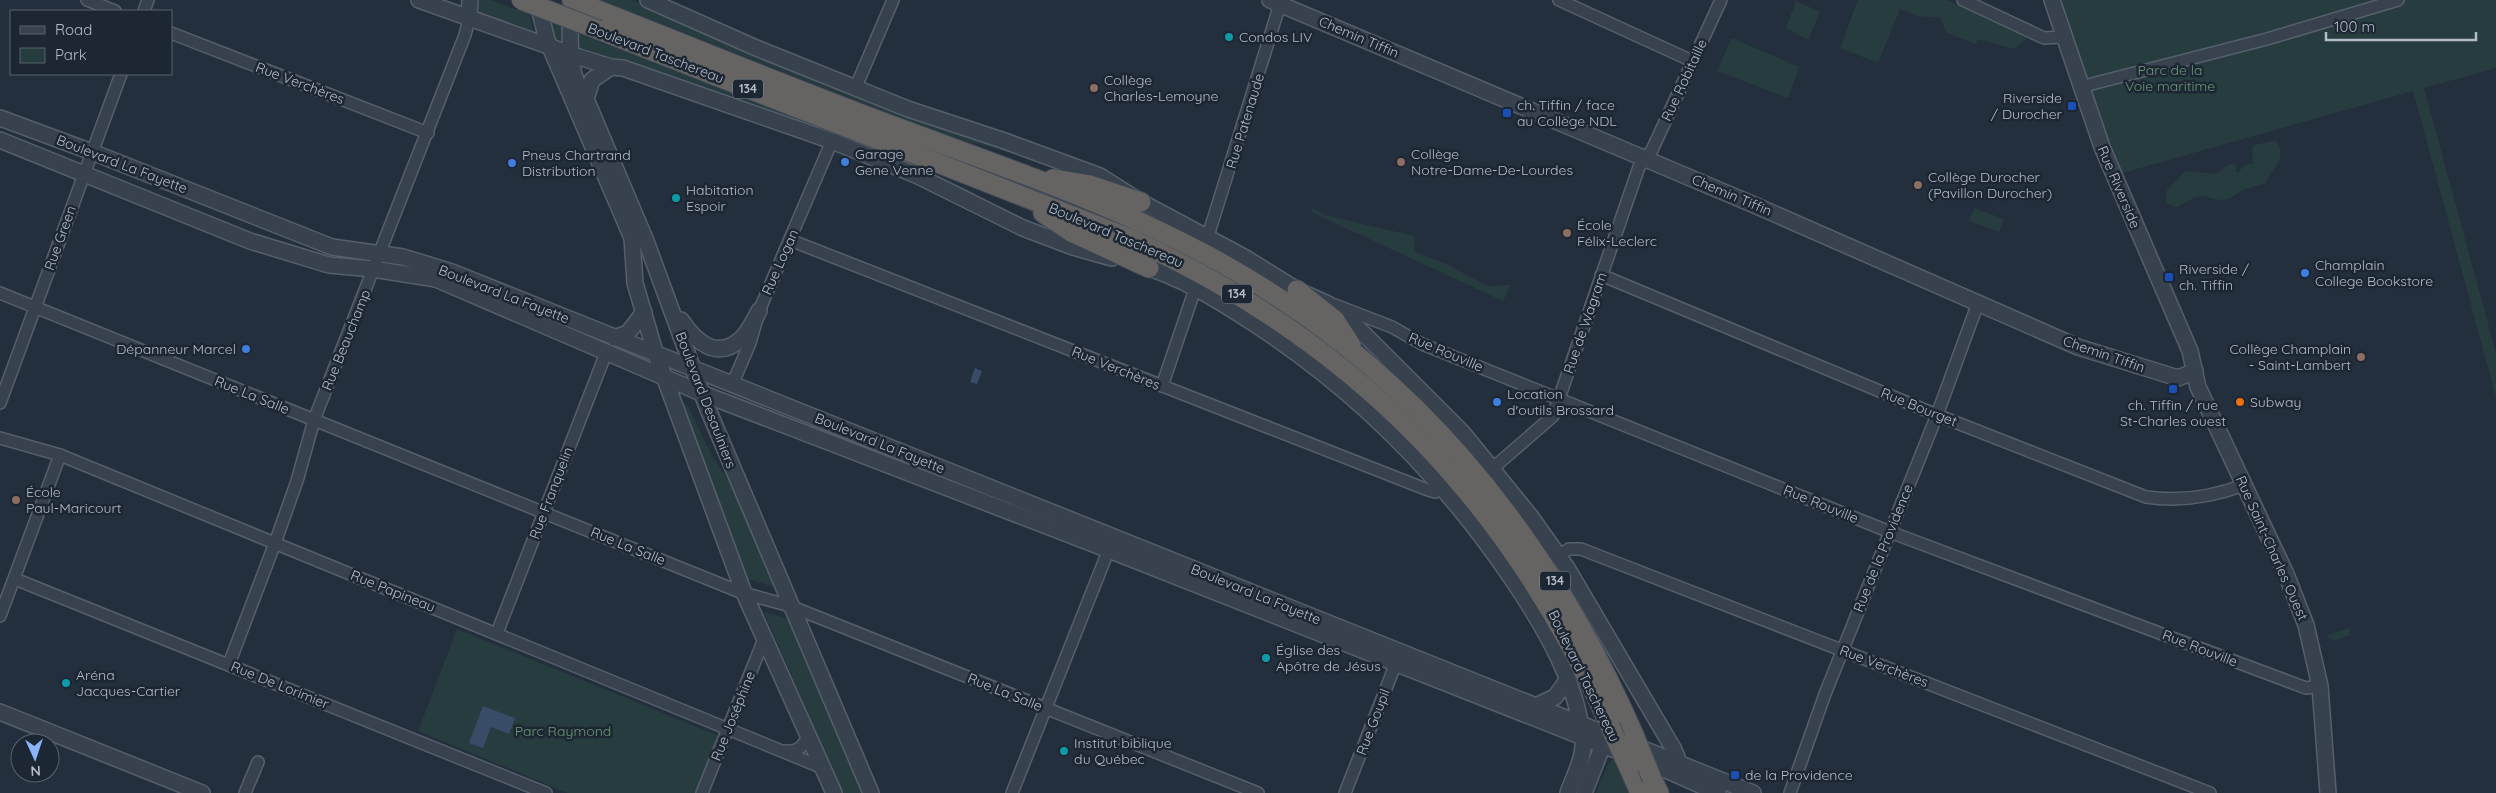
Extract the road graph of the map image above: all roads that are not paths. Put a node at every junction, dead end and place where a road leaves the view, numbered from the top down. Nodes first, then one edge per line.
1 (87, 0) edge
2 (419, 0) edge
3 (470, 0) edge
4 (521, 0) edge
5 (537, 0) edge
6 (571, 0) edge
7 (648, 0) edge
8 (893, 0) edge
9 (1559, 0) edge
10 (1721, 0) edge
11 (1962, 0) edge
12 (2052, 0) edge
13 (2398, 0) edge
14 (1276, 2) edge
15 (112, 10) edge
16 (469, 19) junction
17 (602, 22) junction
18 (172, 33) edge
19 (2063, 36) junction
20 (549, 46) junction
21 (570, 54) junction
22 (1692, 61) junction
23 (610, 67) junction
24 (121, 75) edge
25 (2080, 87) junction
26 (855, 89) junction
27 (586, 99) junction
28 (0, 118) edge
29 (428, 133) junction
30 (0, 140) edge
31 (832, 141) junction
32 (92, 152) junction
33 (1646, 158) junction
34 (1018, 174) junction
35 (84, 175) junction
36 (1004, 188) junction
37 (1141, 202) junction
38 (1208, 236) junction
39 (790, 240) junction
40 (380, 255) junction
41 (1149, 268) junction
42 (373, 269) junction
43 (1601, 275) junction
44 (1195, 289) junction
45 (1297, 290) junction
46 (0, 293) edge
47 (669, 303) junction
48 (1978, 303) junction
49 (1328, 304) junction
50 (35, 307) junction
51 (759, 311) junction
52 (644, 312) junction
53 (614, 338) junction
54 (655, 352) junction
55 (606, 353) junction
56 (1357, 355) junction
57 (691, 367) junction
58 (2195, 371) junction
59 (664, 378) junction
60 (732, 385) junction
61 (1162, 386) junction
62 (701, 393) junction
63 (1560, 398) junction
64 (0, 403) edge
65 (739, 406) junction
66 (1937, 414) junction
67 (314, 420) junction
68 (717, 430) junction
69 (0, 438) edge
70 (60, 455) junction
71 (1493, 468) junction
72 (2244, 484) junction
73 (1442, 488) junction
74 (544, 512) junction
75 (1890, 532) junction
76 (275, 543) junction
77 (1111, 543) junction
78 (1559, 555) junction
79 (15, 579) junction
80 (744, 593) junction
81 (790, 606) junction
82 (0, 616) edge
83 (497, 633) junction
84 (764, 639) junction
85 (1842, 650) junction
86 (1398, 658) junction
87 (229, 664) junction
88 (1568, 678) junction
89 (2320, 686) junction
90 (1536, 706) junction
91 (1046, 708) junction
92 (0, 712) edge
93 (1579, 722) junction
94 (728, 728) junction
95 (1604, 728) junction
96 (808, 736) junction
97 (1582, 738) junction
98 (1603, 745) junction
99 (783, 750) junction
100 (258, 762) dead end
101 (1674, 767) junction
102 (823, 768) junction
103 (1656, 786) edge
104 (202, 793) edge
105 (245, 793) edge
106 (546, 793) edge
107 (702, 793) edge
108 (834, 793) edge
109 (871, 793) edge
110 (1012, 793) edge
111 (1258, 793) edge
112 (1345, 793) edge
113 (1568, 793) edge
114 (1584, 793) edge
115 (1640, 793) edge
116 (1718, 793) edge
117 (1753, 793) edge
118 (1790, 793) edge
119 (2210, 793) edge
120 (2328, 793) edge

1 - 15 street
2 - 16 street, Boulevard Taschereau
3 - 16 street
4 - 17 highway, Boulevard Taschereau / 134, bridge
5 - 20 street, Boulevard Desaulniers
6 - 17 highway, Boulevard Taschereau / 134
6 - 21 street, Boulevard Desaulniers
7 - 26 street
8 - 26 street
9 - 22 street
10 - 22 street, Rue Robitaille
11 - 19 street
12 - 19 street, Rue Riverside
13 - 25 street
14 - 33 street, Chemin Tiffin
14 - 38 street, Rue Patenaude
16 - 20 street, Boulevard Taschereau
16 - 29 street, Rue Beauchamp
17 - 34 highway, Boulevard Taschereau / 134
17 - 36 highway, Boulevard Taschereau / 134
18 - 29 street, Rue Verchères
19 - 25 street, Rue Riverside
20 - 21 street, Boulevard Taschereau
20 - 52 street, Boulevard Desaulniers
21 - 23 street, Boulevard Taschereau
21 - 27 street, Boulevard Desaulniers
22 - 33 street, Rue Robitaille
23 - 27 street
23 - 31 street, Boulevard Taschereau
24 - 32 street, Rue Green
25 - 58 street, Rue Riverside
26 - 37 street
27 - 47 street, Boulevard Desaulniers
28 - 32 street, Boulevard La Fayette
29 - 40 street, Rue Beauchamp
30 - 35 street, Boulevard La Fayette
31 - 39 street, Rue Logan
31 - 41 street, Boulevard Taschereau
32 - 35 street, Rue Green
32 - 40 street, Boulevard La Fayette
33 - 43 street, Rue de Wagram
33 - 48 street, Chemin Tiffin
34 - 37 highway
34 - 56 highway, Boulevard Taschereau / 134
35 - 42 street, Boulevard La Fayette
35 - 50 street, Rue Green
36 - 41 highway
36 - 95 highway, Boulevard Taschereau / 134
37 - 38 street
38 - 45 street
39 - 51 street, Rue Logan
39 - 61 street, Rue Verchères
40 - 42 street, Rue Beauchamp
40 - 53 street, Boulevard La Fayette
41 - 44 street, Boulevard Taschereau
42 - 55 street, Boulevard La Fayette
42 - 67 street, Rue Beauchamp
43 - 63 street, Rue de Wagram
43 - 66 street, Rue Bourget
44 - 61 street
44 - 73 street, Boulevard Taschereau
45 - 49 street
45 - 56 highway
46 - 50 street, Rue La Salle
47 - 51 street
47 - 57 street, Boulevard Desaulniers
48 - 58 street, Chemin Tiffin
48 - 66 street, Rue de la Providence
49 - 63 street, Rue Rouville
49 - 71 street
50 - 64 street, Rue Green
50 - 67 street, Rue La Salle
51 - 60 street, Rue Logan
52 - 53 street
52 - 54 street, Boulevard Desaulniers
53 - 54 street, Boulevard La Fayette
54 - 57 street, Boulevard La Fayette
54 - 59 street, Boulevard Desaulniers
55 - 59 street, Boulevard La Fayette
55 - 74 street, Rue Franquelin
56 - 103 highway, Boulevard Taschereau / 134, bridge
57 - 60 street, Boulevard La Fayette
57 - 62 street, Boulevard Desaulniers
58 - 72 street, Rue Saint-Charles Ouest
59 - 62 street, Boulevard La Fayette
59 - 80 street, Boulevard Desaulniers
60 - 77 street, Boulevard La Fayette
61 - 73 street, Rue Verchères
62 - 65 street, Boulevard La Fayette
62 - 68 street, Boulevard Desaulniers
63 - 71 street, Rue de Wagram
63 - 75 street, Rue Rouville
65 - 68 street
65 - 77 street, Boulevard La Fayette
66 - 72 street, Rue Bourget
66 - 75 street, Rue de la Providence
67 - 74 street, Rue La Salle
67 - 76 street, Rue Beauchamp
68 - 81 street, Boulevard Desaulniers
69 - 70 street, Rue Papineau
70 - 76 street, Rue Papineau
70 - 79 street
71 - 78 street
72 - 89 street, Rue Saint-Charles Ouest
73 - 88 street, Boulevard Taschereau
74 - 80 street, Rue La Salle
74 - 83 street, Rue Franquelin
75 - 85 street, Rue de la Providence
75 - 89 street, Rue Rouville
76 - 83 street, Rue Papineau
76 - 87 street, Rue Beauchamp
77 - 86 street, Boulevard La Fayette
77 - 91 street
78 - 85 street, Rue Verchères
78 - 101 street
79 - 82 street
79 - 87 street, Rue De Lorimier
80 - 81 street, Rue La Salle
80 - 84 street, Boulevard Desaulniers
81 - 91 street, Rue La Salle
81 - 109 street, Boulevard Desaulniers
83 - 94 street, Rue Papineau
84 - 94 street, Rue Joséphine
84 - 96 street, Boulevard Desaulniers
85 - 118 street, Rue de la Providence
85 - 119 street, Rue Verchères
86 - 90 street, Boulevard La Fayette
86 - 97 street, Boulevard La Fayette
86 - 112 street, Rue Goupil
87 - 106 street, Rue De Lorimier
88 - 90 street
88 - 93 street, Boulevard Taschereau
89 - 120 street, Rue Saint-Charles Ouest
90 - 93 street, Boulevard La Fayette
91 - 110 street
91 - 111 street, Rue La Salle
92 - 104 street
93 - 95 street, Boulevard La Fayette
93 - 97 street, Boulevard Taschereau
94 - 99 street, Rue Papineau
94 - 107 street, Rue Joséphine
95 - 98 street
95 - 101 street, Boulevard La Fayette
95 - 115 highway, Boulevard Taschereau / 134, bridge
96 - 99 street
96 - 102 street, Boulevard Desaulniers
97 - 98 street, Boulevard La Fayette
97 - 113 street, Boulevard Taschereau
98 - 101 street, Boulevard La Fayette
98 - 114 street
99 - 102 street, Rue Papineau
100 - 105 street
101 - 116 street, Boulevard La Fayette
101 - 117 street, Boulevard La Fayette
102 - 108 street, Boulevard Desaulniers

